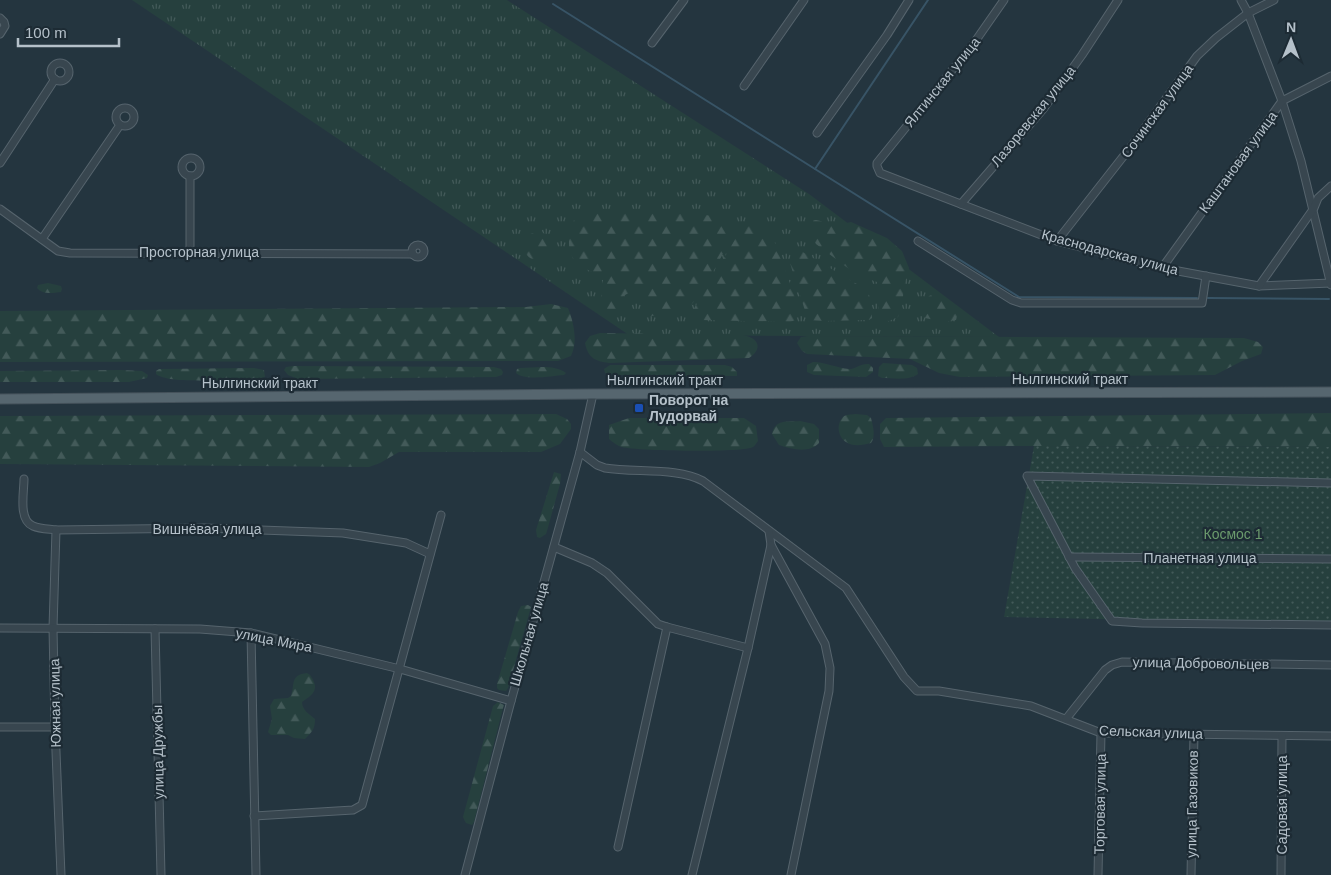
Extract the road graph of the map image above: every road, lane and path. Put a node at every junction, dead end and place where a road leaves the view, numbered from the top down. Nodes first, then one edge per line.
1 (684, 0) edge
2 (804, 0) edge
3 (909, 0) edge
4 (1004, 0) edge
5 (1118, 0) edge
6 (1241, 0) edge
7 (1274, 0) edge
8 (1248, 13) junction
9 (0, 18) edge
10 (0, 34) edge
11 (652, 42) dead end
12 (1331, 76) edge
13 (55, 79) dead end
14 (744, 86) dead end
15 (1282, 102) junction
16 (120, 125) dead end
17 (816, 133) dead end
18 (877, 162) joint
19 (0, 163) edge
20 (190, 176) dead end
21 (1331, 186) edge
22 (961, 204) junction
23 (1314, 208) junction
24 (0, 209) edge
25 (42, 239) junction
26 (918, 241) dead end
27 (1057, 241) junction
28 (190, 252) junction
29 (413, 254) dead end
30 (1162, 268) junction
31 (1206, 276) junction
32 (1331, 284) edge
33 (1259, 286) junction
34 (1331, 392) edge
35 (593, 394) junction
36 (0, 399) edge
37 (580, 452) junction
38 (24, 479) dead end
39 (1331, 483) edge
40 (441, 515) dead end
41 (56, 530) junction
42 (769, 531) junction
43 (771, 545) junction
44 (554, 547) junction
45 (430, 554) junction
46 (1069, 557) junction
47 (1331, 559) edge
48 (1331, 625) edge
49 (667, 627) junction
50 (0, 628) edge
51 (53, 628) junction
52 (155, 629) junction
53 (250, 633) junction
54 (748, 648) junction
55 (1331, 666) edge
56 (400, 668) junction
57 (511, 701) junction
58 (1066, 719) junction
59 (55, 727) junction
60 (0, 728) edge
61 (1101, 733) junction
62 (1194, 734) junction
63 (1282, 736) junction
64 (1331, 736) edge
65 (254, 816) junction
66 (618, 847) dead end
67 (61, 875) edge
68 (161, 875) edge
69 (256, 875) edge
70 (466, 875) edge
71 (692, 875) edge
72 (792, 875) edge
73 (1098, 875) edge
74 (1191, 875) edge
75 (1281, 875) edge

1 - 11 street
2 - 14 street
3 - 17 street
4 - 18 street, Ялтинская улица
5 - 22 street, Лазоревская улица
6 - 8 street
7 - 8 street, Сочинская улица
8 - 15 street
8 - 27 street, Сочинская улица
9 - 10 street
12 - 15 street, Каштановая улица
13 - 19 street
15 - 23 street
15 - 30 street, Каштановая улица
16 - 25 street
18 - 22 street, Краснодарская улица
20 - 28 street
21 - 23 street
22 - 27 street, Краснодарская улица
23 - 32 street
23 - 33 street
24 - 25 street, Просторная улица
25 - 28 street, Просторная улица
26 - 31 street
27 - 30 street, Краснодарская улица
28 - 29 street, Просторная улица
30 - 31 street, Краснодарская улица
31 - 33 street, Краснодарская улица
32 - 33 street, Краснодарская улица
34 - 35 main road, Нылгинский тракт
35 - 36 main road, Нылгинский тракт
35 - 37 street, Школьная улица
37 - 42 street
37 - 44 street, Школьная улица
38 - 41 street, Вишнёвая улица
39 - 46 street
40 - 45 street
41 - 45 street, Вишнёвая улица
41 - 51 street, Южная улица
42 - 43 street
42 - 58 street, Сельская улица
43 - 54 street
43 - 72 street
44 - 49 street
44 - 57 street, Школьная улица
45 - 56 street
46 - 47 street, Планетная улица
46 - 48 street
49 - 54 street
49 - 66 street
50 - 51 street, улица Мира
51 - 52 street, улица Мира
51 - 59 street, Южная улица
52 - 53 street, улица Мира
52 - 68 street, улица Дружбы
53 - 56 street, улица Мира
53 - 65 street
54 - 71 street
55 - 58 street, улица Добровольцев
56 - 57 street, улица Мира
56 - 65 street
57 - 70 street, Школьная улица
58 - 61 street, Сельская улица
59 - 60 street
59 - 67 street, Южная улица
61 - 62 street, Сельская улица
61 - 73 street, Торговая улица
62 - 63 street, Сельская улица
62 - 74 street, улица Газовиков
63 - 64 street, Сельская улица
63 - 75 street, Садовая улица
65 - 69 street

